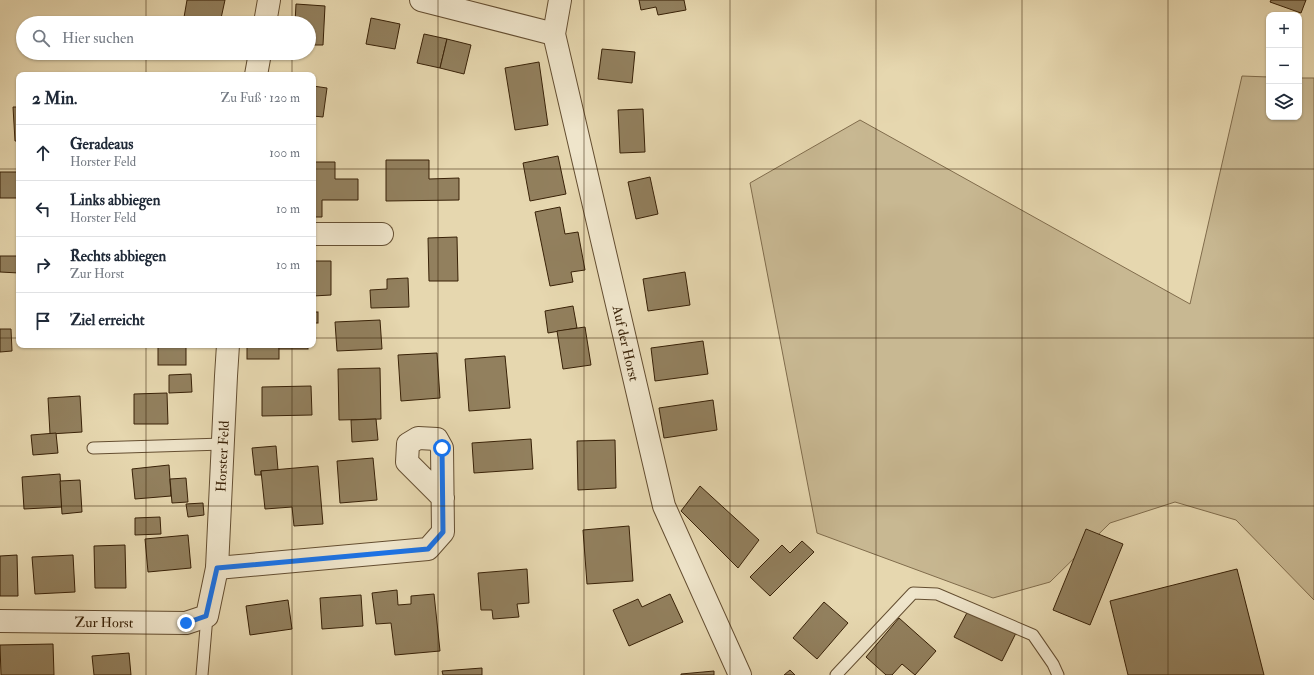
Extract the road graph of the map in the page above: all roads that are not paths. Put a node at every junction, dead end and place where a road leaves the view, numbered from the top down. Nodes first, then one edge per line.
1 (269, 0) edge
2 (421, 0) edge
3 (560, 0) edge
4 (266, 16) edge
5 (554, 34) junction
6 (259, 60) edge
7 (257, 72) edge
8 (316, 234) edge
9 (382, 234) dead end
10 (228, 348) edge
11 (223, 444) junction
12 (93, 448) dead end
13 (443, 498) dead end
14 (217, 568) junction
15 (206, 616) junction
16 (0, 621) edge
17 (202, 675) edge
18 (740, 675) edge
19 (836, 675) edge
20 (1058, 675) edge

1 - 4 street
2 - 5 street
3 - 5 street, Auf der Horst
5 - 18 street, Auf der Horst
6 - 7 street
8 - 9 street
10 - 11 street, Horster Feld
11 - 12 lane
11 - 14 street, Horster Feld
13 - 14 street
14 - 15 street, Horster Feld
15 - 16 street, Zur Horst
15 - 17 lane, Horster Feld
19 - 20 lane

